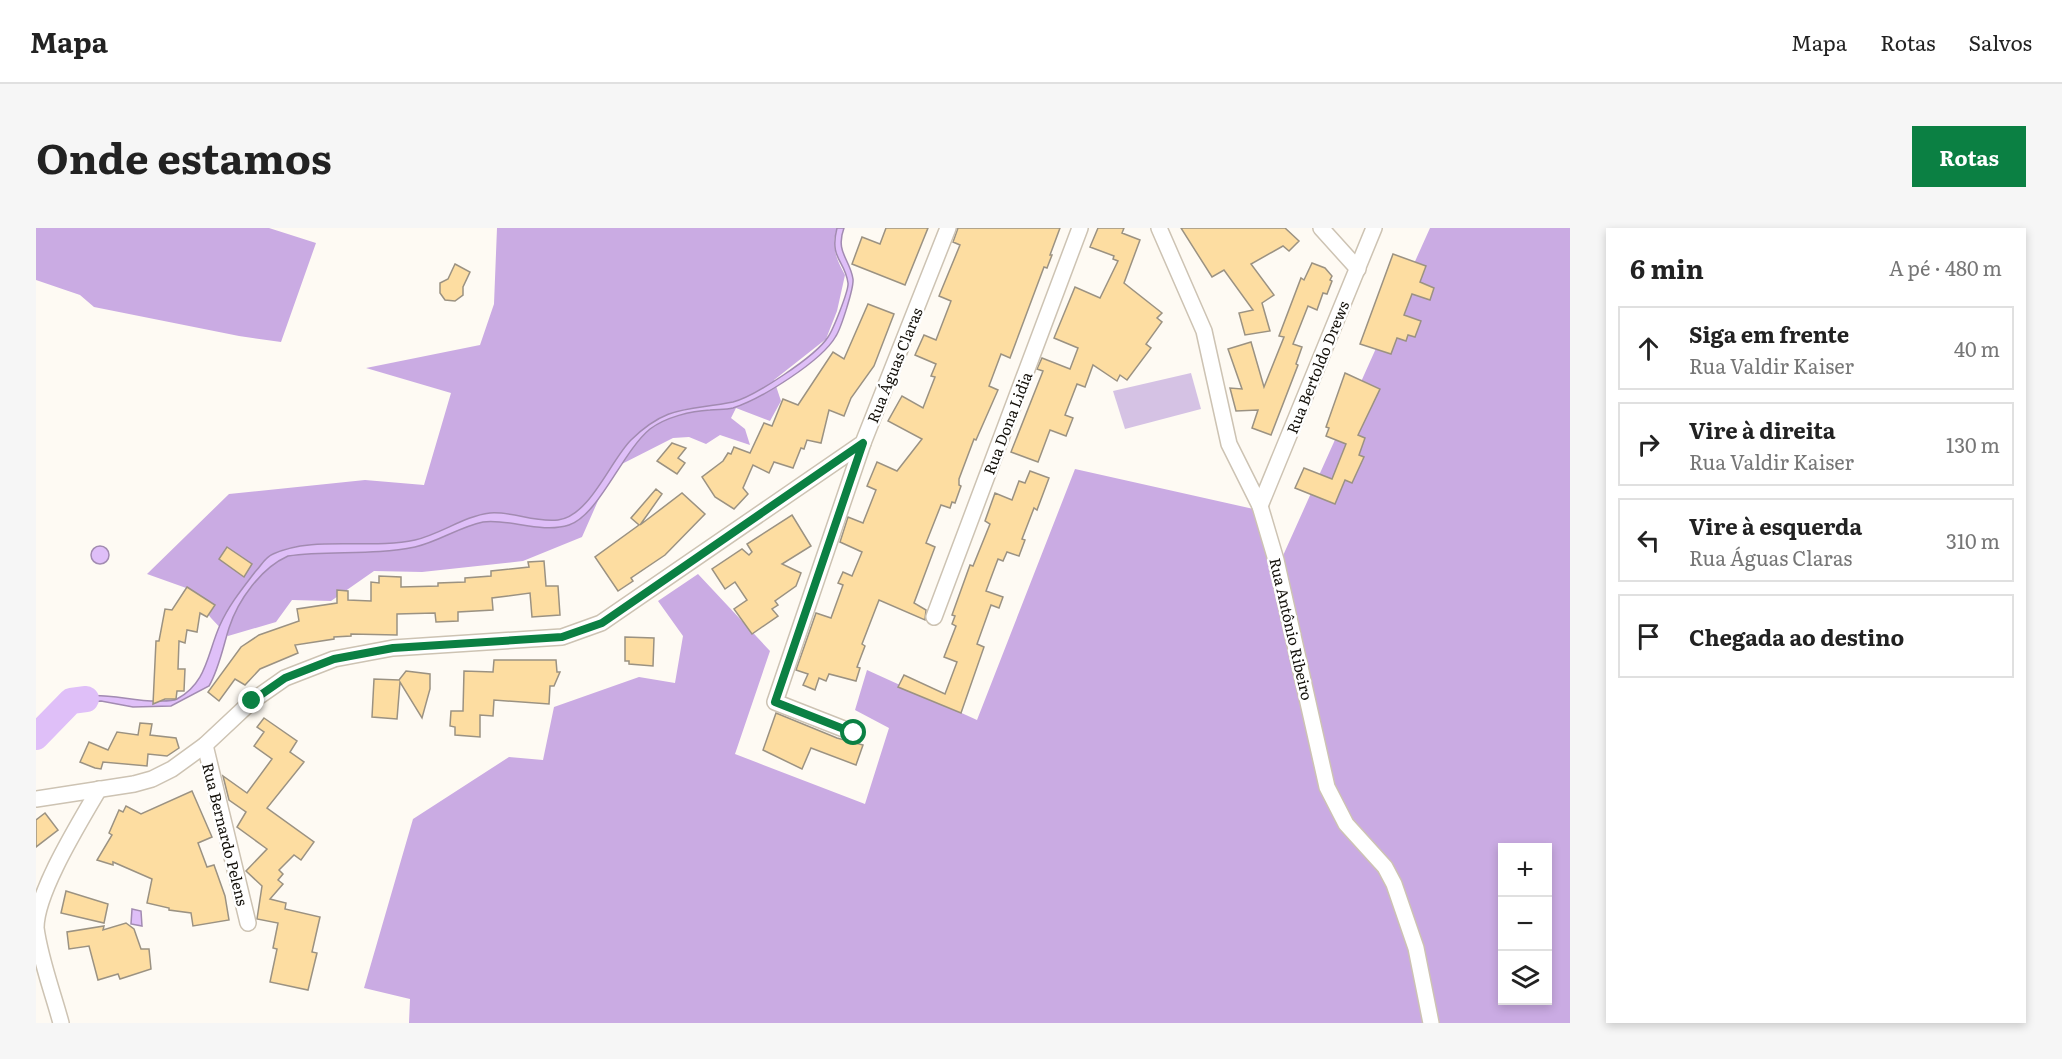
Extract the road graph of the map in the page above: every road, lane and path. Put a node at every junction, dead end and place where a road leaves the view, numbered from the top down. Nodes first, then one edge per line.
1 (948, 228) edge
2 (1080, 228) edge
3 (1159, 228) edge
4 (1321, 228) edge
5 (1374, 228) edge
6 (1358, 269) junction
7 (863, 443) junction
8 (1260, 506) junction
9 (934, 617) dead end
10 (854, 733) dead end
11 (205, 745) junction
12 (99, 789) junction
13 (36, 799) edge
14 (248, 922) dead end
15 (61, 1023) edge
16 (1431, 1023) edge

1 - 7 street, Rua Águas Claras
2 - 9 street, Rua Dona Lidia
3 - 8 street, Rua Antônio Ribeiro
4 - 6 street
5 - 6 street, Rua Bertoldo Drews
6 - 8 street, Rua Bertoldo Drews
7 - 10 street, Rua Águas Claras
7 - 11 street
8 - 16 street, Rua Antônio Ribeiro
11 - 12 street
11 - 14 street, Rua Bernardo Pelens
12 - 13 street
12 - 15 street

